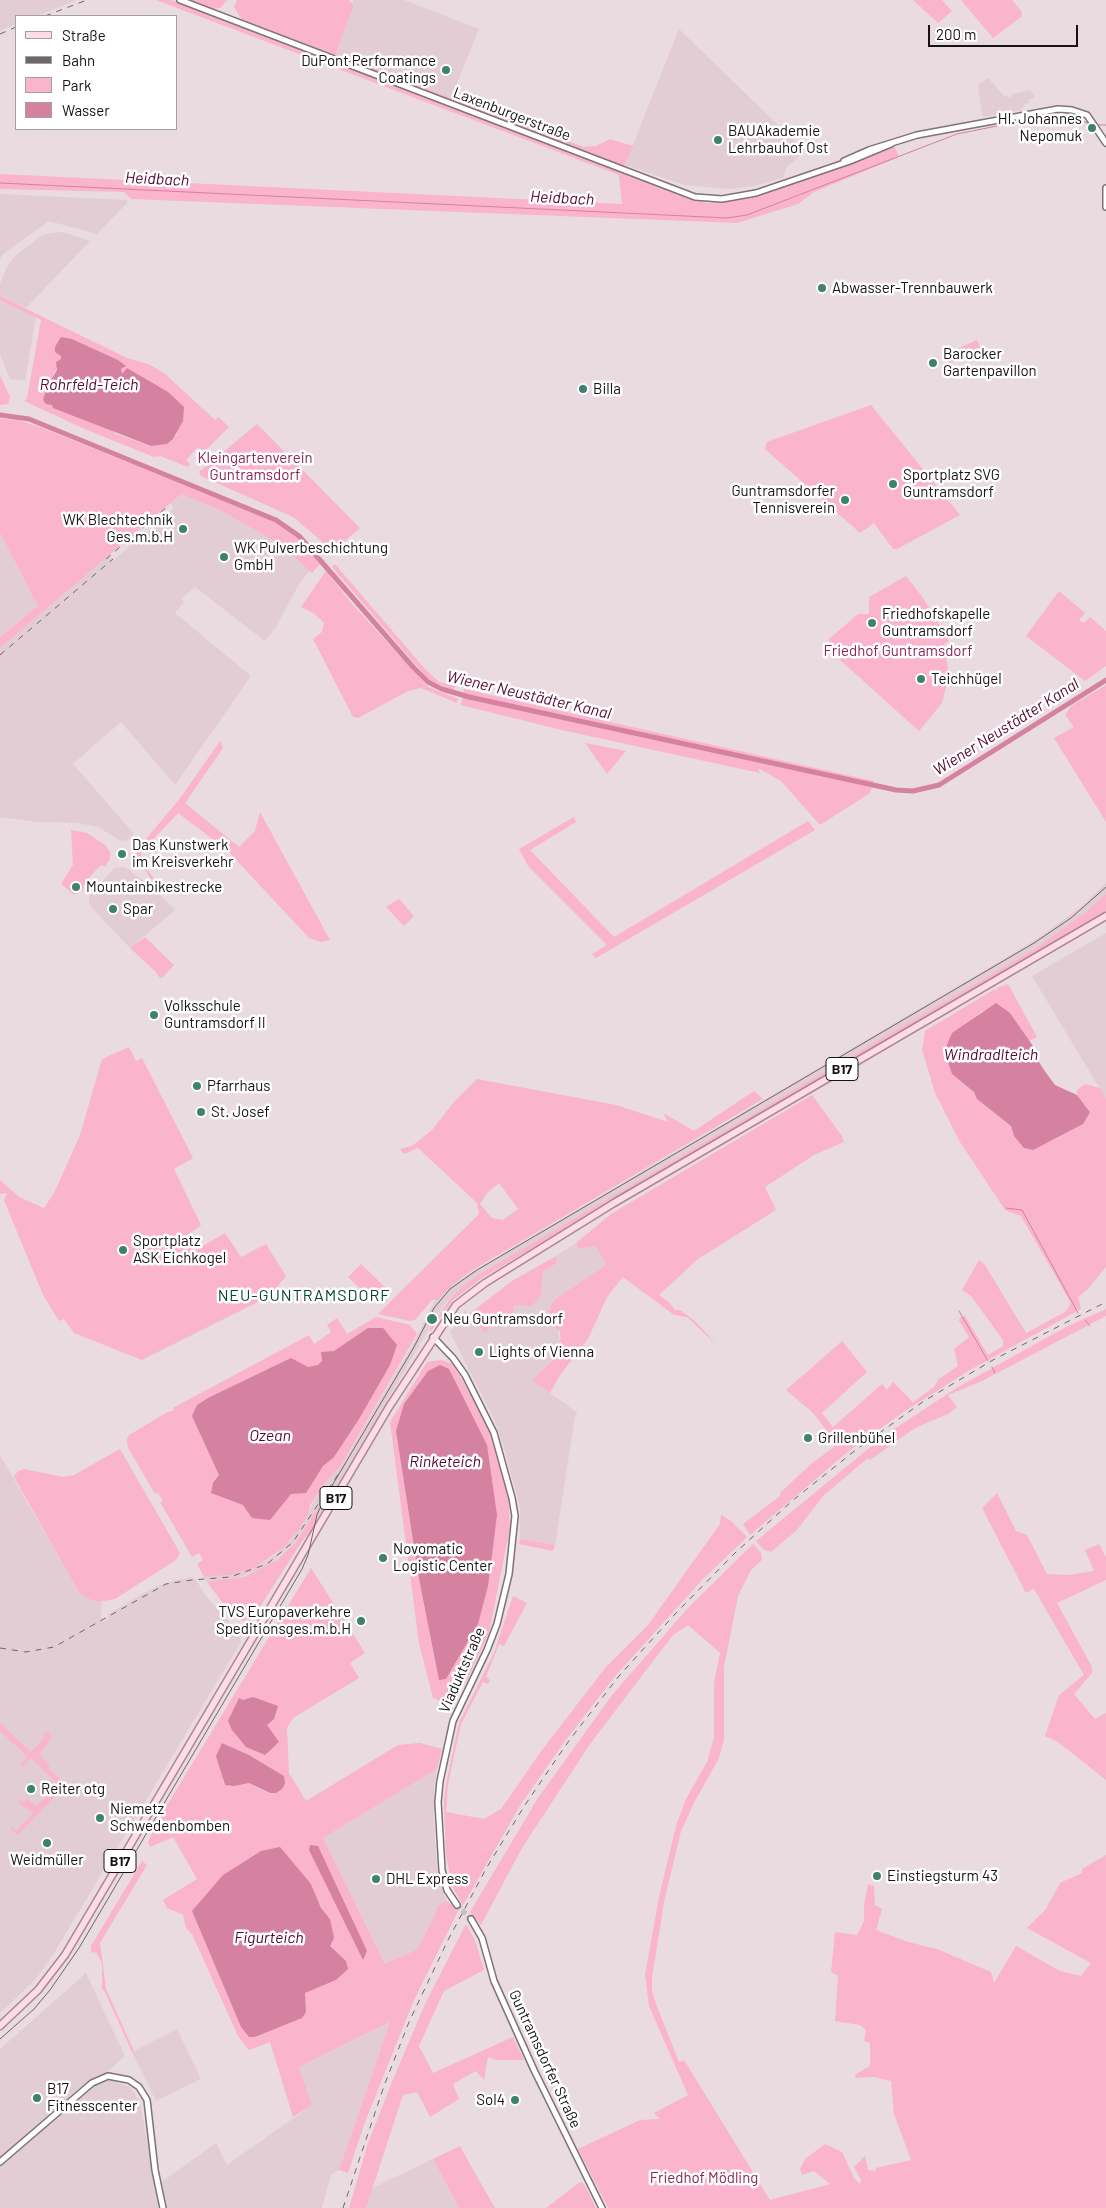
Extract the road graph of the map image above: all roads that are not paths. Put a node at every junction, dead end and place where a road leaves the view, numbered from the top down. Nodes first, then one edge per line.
1 (180, 0) edge
2 (1106, 142) edge
3 (1106, 188) edge
4 (1106, 206) edge
5 (1106, 916) edge
6 (433, 1337) junction
7 (457, 1905) tunnel mouth
8 (471, 1919) tunnel mouth
9 (0, 2026) edge
10 (0, 2162) edge
11 (162, 2208) edge
12 (602, 2208) edge

1 - 2 street, Laxenburgerstraße
3 - 4 street
5 - 6 main road, B17
6 - 7 street, Viaduktstraße
6 - 9 main road, B17
8 - 12 street, Guntramsdorfer Straße
10 - 11 street

